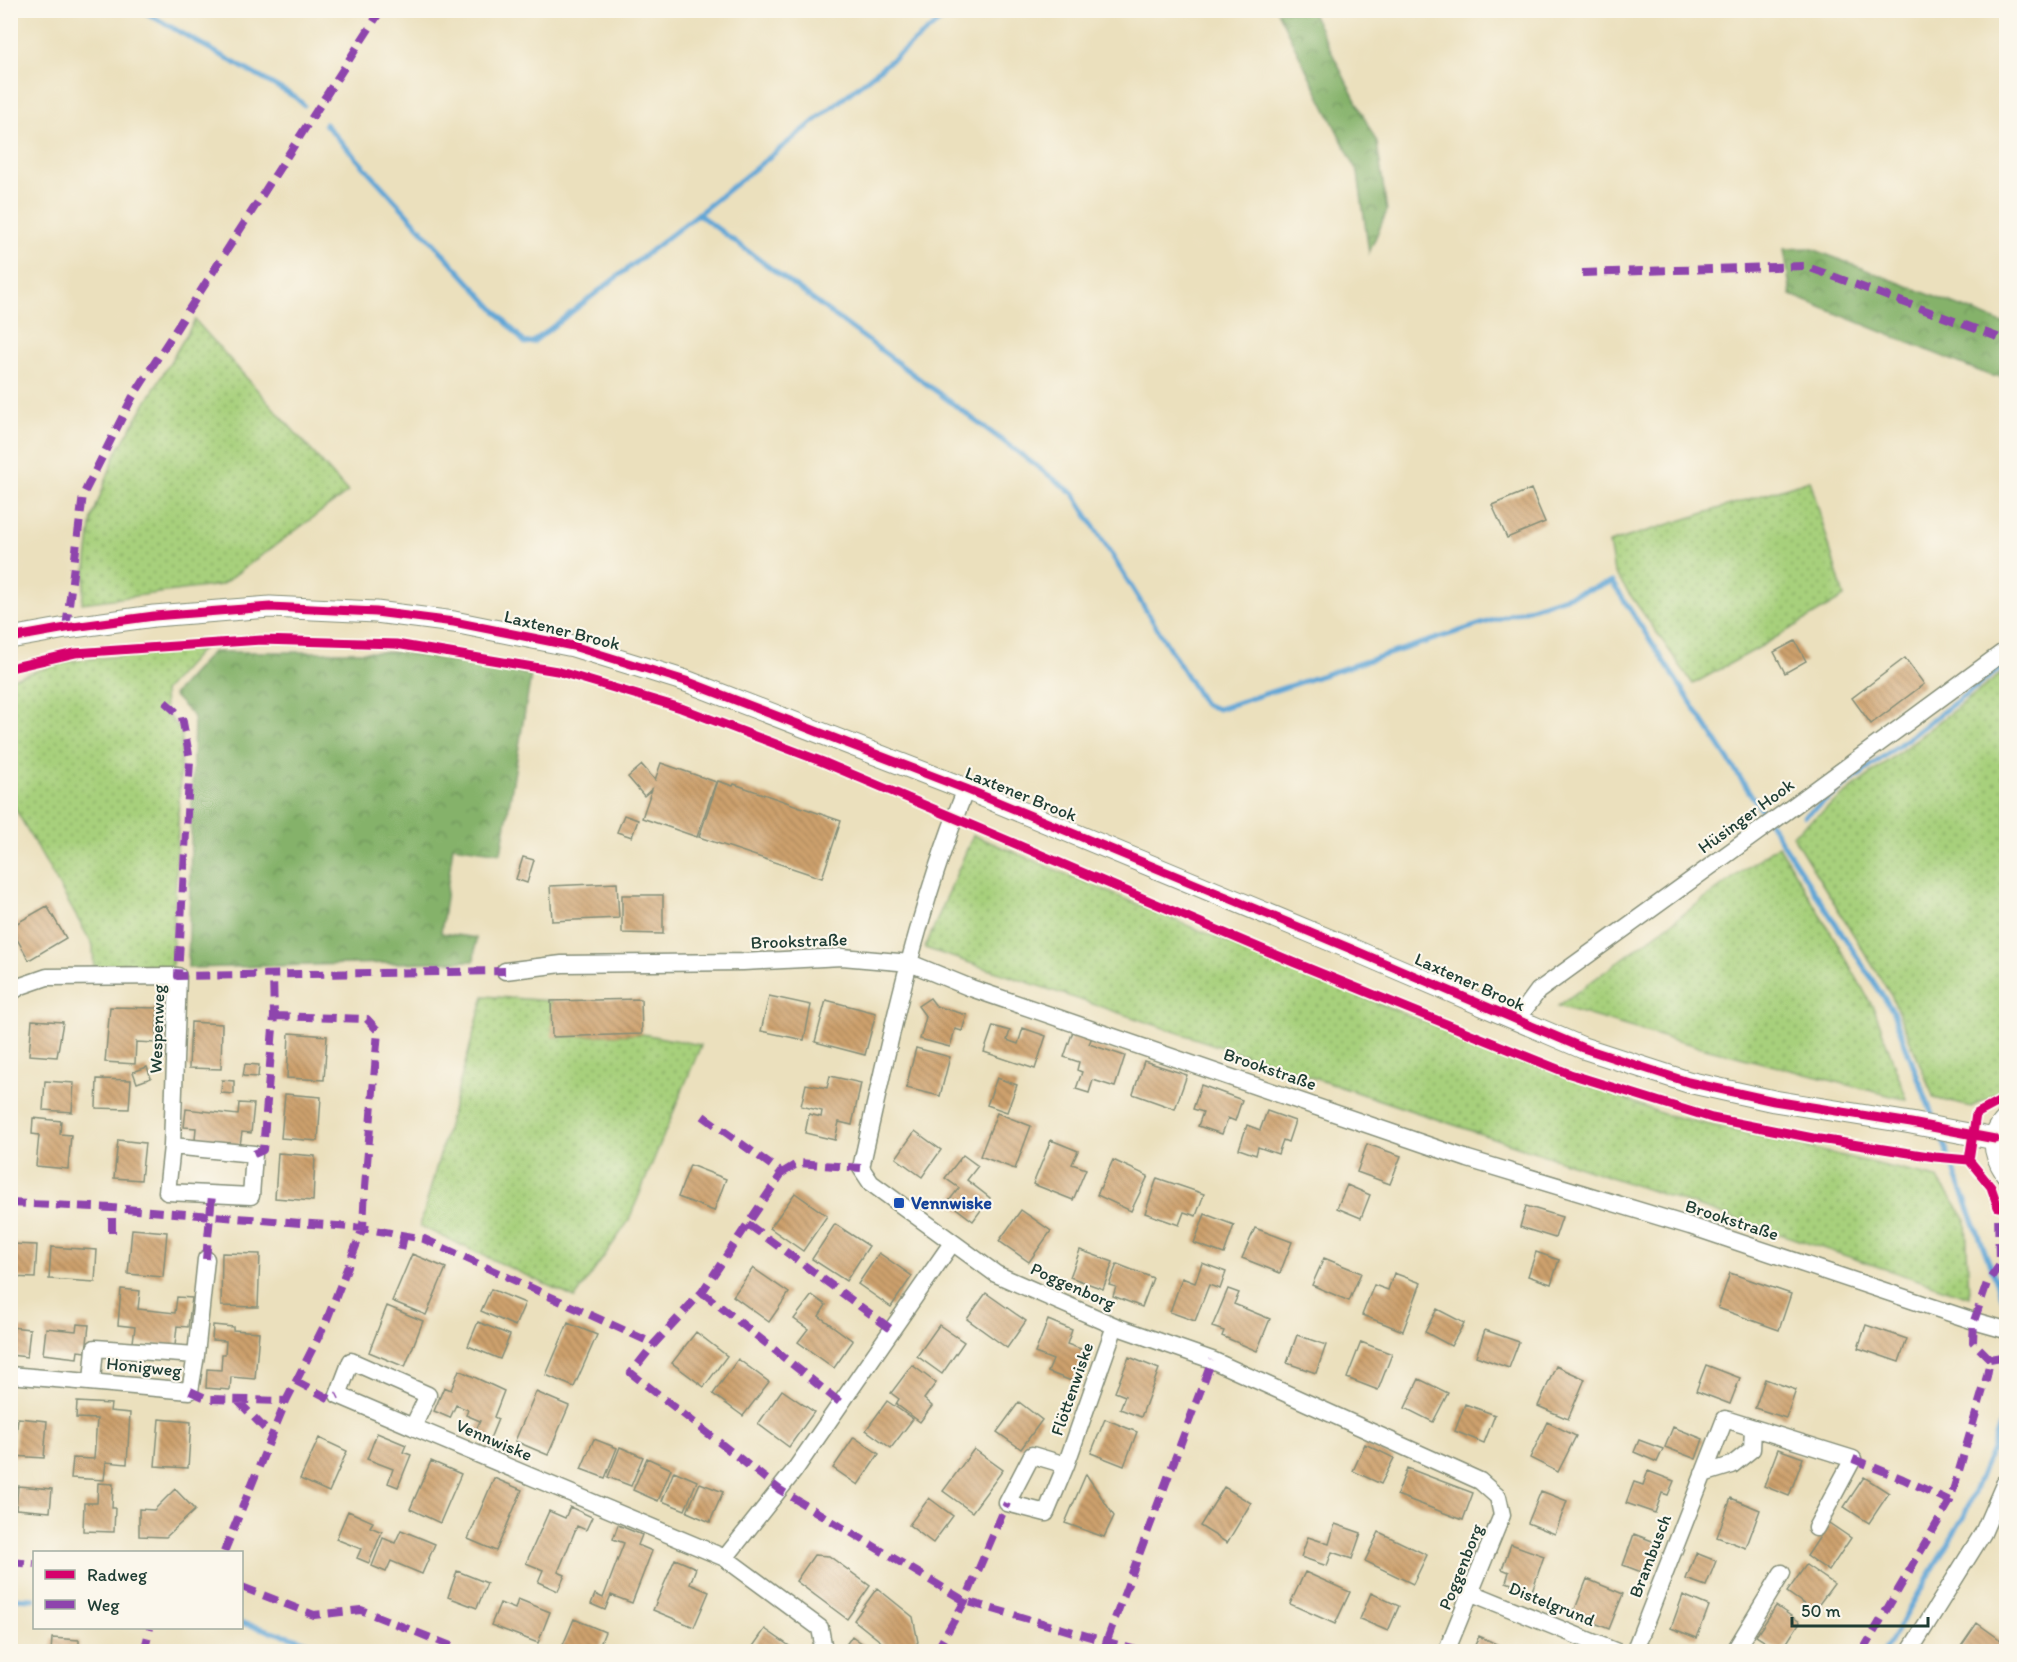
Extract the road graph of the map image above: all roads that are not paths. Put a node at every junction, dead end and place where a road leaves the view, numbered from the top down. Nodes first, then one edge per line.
1 (10, 638) edge
2 (2007, 650) edge
3 (966, 789) junction
4 (910, 963) junction
5 (505, 971) dead end
6 (10, 993) edge
7 (1516, 1021) junction
8 (2007, 1120) edge
9 (1995, 1139) junction
10 (172, 1146) junction
11 (2007, 1173) edge
12 (952, 1243) junction
13 (206, 1259) dead end
14 (1114, 1326) junction
15 (2007, 1330) edge
16 (196, 1354) junction
17 (10, 1375) edge
18 (92, 1381) junction
19 (413, 1427) junction
20 (1753, 1429) junction
21 (1066, 1465) dead end
22 (1703, 1474) junction
23 (2007, 1480) edge
24 (1816, 1528) dead end
25 (725, 1558) junction
26 (1782, 1573) dead end
27 (1472, 1593) junction
28 (817, 1652) edge
29 (1446, 1652) edge
30 (1617, 1652) edge
31 (1634, 1652) edge
32 (1734, 1652) edge
33 (1910, 1652) edge

1 - 3 street, Laxtener Brook
2 - 7 street, Hüsinger Hook
3 - 4 street, Poggenborg
3 - 7 street, Laxtener Brook
4 - 5 street, Brookstraße
4 - 12 street, Poggenborg
4 - 15 street, Brookstraße
6 - 10 street, Wespenweg
7 - 9 street, Laxtener Brook
8 - 9 street
9 - 11 street
10 - 10 street, Wespenweg
12 - 14 street, Poggenborg
12 - 25 street
13 - 16 street, Honigweg
14 - 21 street, Flöttenwiske
14 - 27 street, Poggenborg
16 - 18 street, Honigweg
16 - 18 street, Honigweg
17 - 18 street, Honigweg
19 - 19 street, Vennwiske
19 - 25 street, Vennwiske
20 - 22 street
20 - 22 street, Brambusch
20 - 24 street, Brambusch
22 - 31 street, Brambusch
23 - 33 street
25 - 28 street, Vennwiske
26 - 32 street
27 - 29 street, Poggenborg
27 - 30 street, Distelgrund

